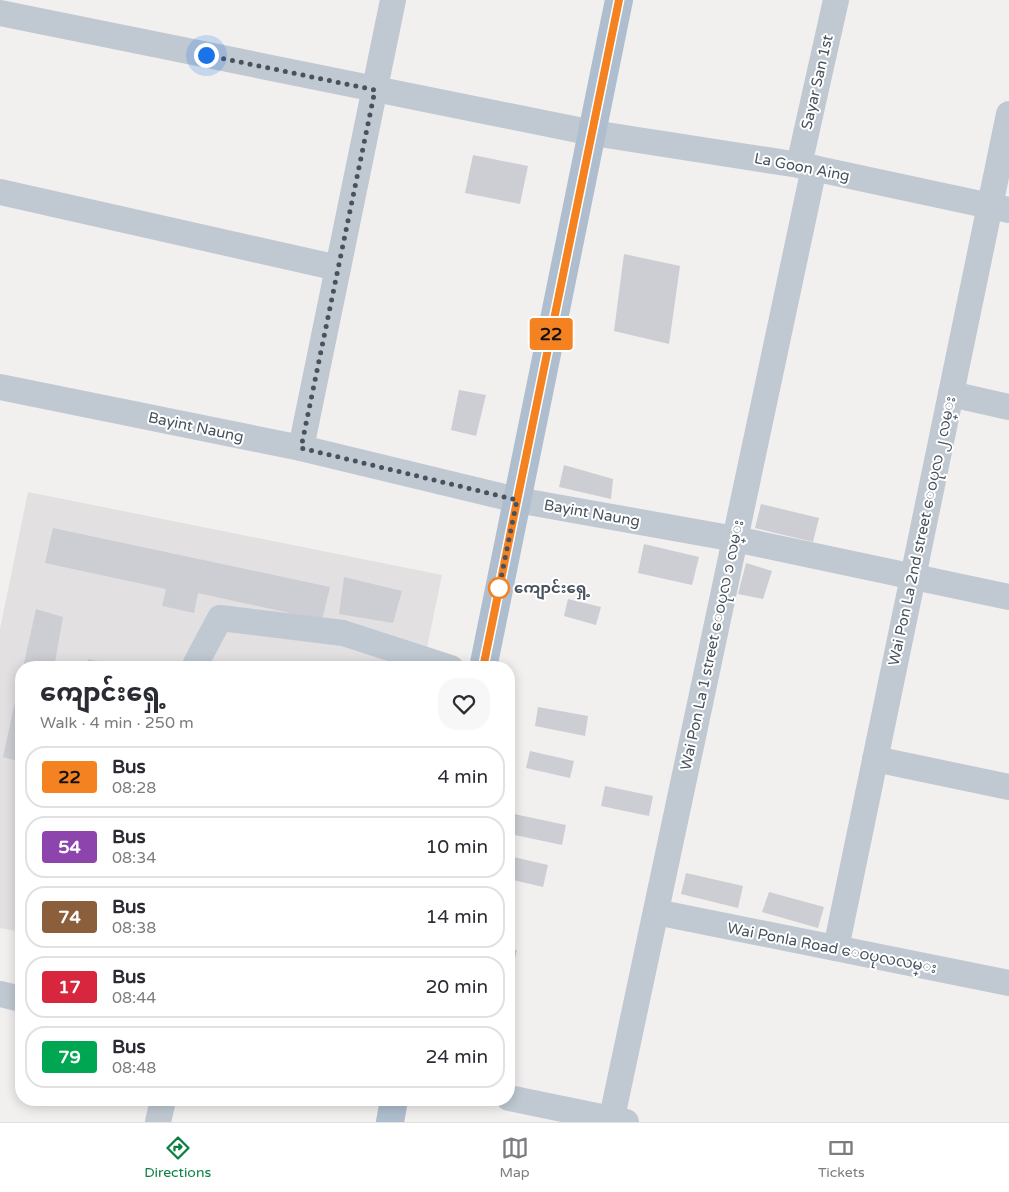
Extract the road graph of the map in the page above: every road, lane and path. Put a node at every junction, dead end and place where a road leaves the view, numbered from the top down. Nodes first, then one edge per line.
1 (394, 0) edge
2 (619, 0) edge
3 (836, 0) edge
4 (0, 13) edge
5 (375, 90) junction
6 (1009, 114) edge
7 (593, 133) junction
8 (806, 166) junction
9 (0, 192) edge
10 (999, 208) edge
11 (338, 268) junction
12 (0, 387) edge
13 (951, 394) junction
14 (1009, 406) edge
15 (301, 448) junction
16 (517, 500) junction
17 (735, 539) junction
18 (913, 577) junction
19 (1009, 597) edge
20 (197, 661) edge
21 (429, 661) edge
22 (484, 661) edge
23 (875, 759) junction
24 (1009, 787) edge
25 (656, 912) junction
26 (836, 948) junction
27 (1009, 984) edge
28 (0, 994) edge
29 (15, 997) edge
30 (515, 1099) edge
31 (162, 1106) edge
32 (393, 1106) edge
33 (616, 1121) edge
34 (158, 1122) edge
35 (390, 1122) edge

1 - 5 street
2 - 7 main road
3 - 8 street, Sayar San 1st
4 - 5 street, La Goon Aing
5 - 7 street, La Goon Aing
5 - 11 street
6 - 10 street, Wai Pon La 2nd street ေဝပုလ ၂ လမ္း
7 - 8 street, La Goon Aing
7 - 16 main road
8 - 10 street, La Goon Aing
8 - 17 street, Wai Pon La 1 street ေဝပုလ ၁ လမ္း
9 - 11 street
10 - 13 street, Wai Pon La 2nd street ေဝပုလ ၂ လမ္း
11 - 15 street
12 - 15 street, Bayint Naung
13 - 14 street
13 - 18 street, Wai Pon La 2nd street ေဝပုလ ၂ လမ္း
15 - 16 street, Bayint Naung
16 - 17 street, Bayint Naung
16 - 22 main road
17 - 18 street, Bayint Naung
17 - 25 street, Wai Pon La 1 street ေဝပုလ ၁ လမ္း
18 - 19 street, Bayint Naung
18 - 23 street, Wai Pon La 2nd street ေဝပုလ ၂ လမ္း
20 - 21 street
23 - 24 street
23 - 26 street, Wai Pon La 2nd street ေဝပုလ ၂ လမ္း
25 - 26 street, Wai Ponla Road ေဝပုလလမ္း
25 - 33 street, Wai Pon La 1 street ေဝပုလ ၁ လမ္း
26 - 27 street, Wai Ponla Road ေဝပုလလမ္း
28 - 29 street
30 - 33 street
31 - 34 street
32 - 35 main road

